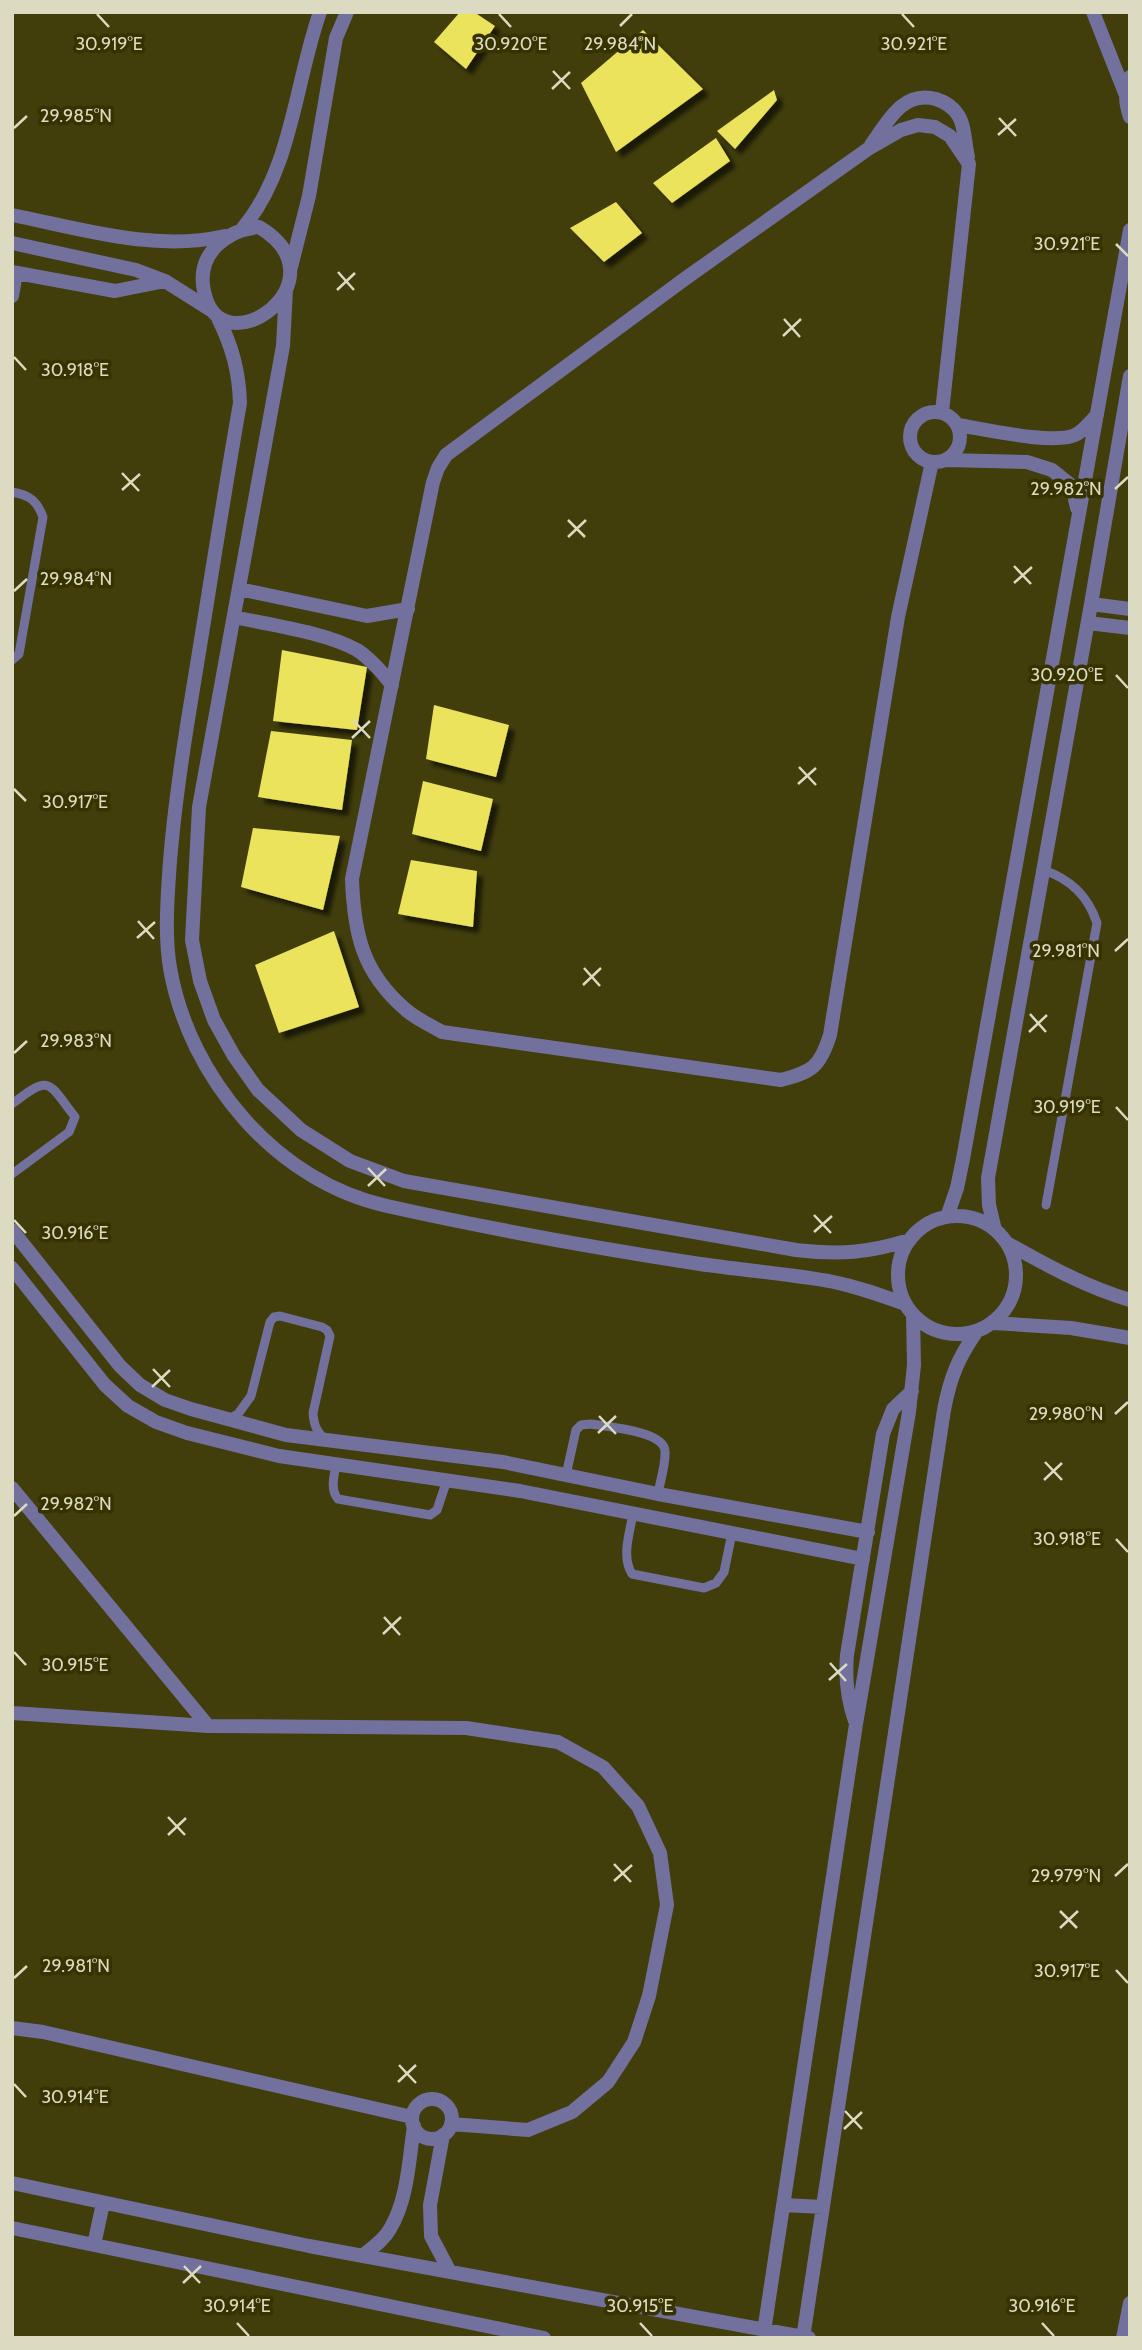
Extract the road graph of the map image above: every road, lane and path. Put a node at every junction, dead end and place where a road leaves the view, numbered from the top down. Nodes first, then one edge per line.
1 (320, 12) edge
2 (347, 12) edge
3 (1093, 12) edge
4 (1130, 77) edge
5 (1125, 93) junction
6 (1130, 117) edge
7 (869, 149) junction
8 (969, 164) junction
9 (12, 215) edge
10 (243, 228) junction
11 (1130, 230) edge
12 (226, 236) junction
13 (12, 243) edge
14 (290, 272) junction
15 (14, 273) edge
16 (165, 281) junction
17 (286, 290) junction
18 (12, 296) edge
19 (215, 314) junction
20 (1130, 376) edge
21 (942, 412) junction
22 (1097, 415) junction
23 (958, 425) junction
24 (939, 461) junction
25 (12, 492) edge
26 (1079, 512) junction
27 (239, 589) junction
28 (1091, 604) junction
29 (408, 609) junction
30 (1130, 609) edge
31 (234, 617) junction
32 (1088, 623) junction
33 (1130, 628) edge
34 (12, 660) edge
35 (392, 685) junction
36 (1043, 870) junction
37 (12, 1104) edge
38 (12, 1174) edge
39 (1046, 1205) dead end
40 (947, 1217) junction
41 (12, 1230) edge
42 (995, 1230) junction
43 (910, 1240) junction
44 (1007, 1242) junction
45 (12, 1268) edge
46 (1130, 1300) edge
47 (909, 1309) junction
48 (993, 1322) junction
49 (977, 1331) junction
50 (1130, 1338) edge
51 (912, 1391) junction
52 (227, 1419) junction
53 (332, 1441) junction
54 (335, 1465) junction
55 (566, 1475) junction
56 (446, 1480) junction
57 (12, 1488) edge
58 (658, 1494) junction
59 (633, 1513) junction
60 (868, 1532) junction
61 (732, 1533) junction
62 (863, 1559) junction
63 (12, 1713) edge
64 (856, 1724) junction
65 (208, 1727) junction
66 (12, 2028) edge
67 (413, 2121) junction
68 (447, 2129) junction
69 (12, 2183) edge
70 (103, 2203) junction
71 (783, 2205) junction
72 (823, 2207) junction
73 (12, 2228) edge
74 (94, 2245) junction
75 (362, 2256) junction
76 (450, 2272) junction
77 (1130, 2303) edge
78 (764, 2334) edge
79 (805, 2337) edge
80 (544, 2338) edge
81 (1123, 2338) edge

1 - 10 street
2 - 14 street
3 - 5 street
4 - 5 street
5 - 6 street
7 - 8 street
7 - 8 street
7 - 29 street
8 - 21 street
9 - 12 street
10 - 12 street
10 - 14 street
11 - 22 street
12 - 19 street
13 - 16 street
14 - 17 street
15 - 16 street
15 - 18 street
16 - 19 street
17 - 19 street
17 - 27 street
19 - 47 street
20 - 28 street
21 - 23 street
21 - 24 street
22 - 23 street
22 - 26 street
23 - 24 street
24 - 26 street
24 - 35 street
25 - 34 lane
26 - 40 street
27 - 29 street
27 - 31 street
28 - 30 street
28 - 32 street
29 - 35 street
31 - 35 street
31 - 43 street
32 - 33 street
32 - 36 street
36 - 39 lane
36 - 42 street
37 - 38 lane
40 - 42 street
40 - 43 street
41 - 52 street
42 - 44 street
43 - 47 street
44 - 46 street
44 - 48 street
45 - 54 street
47 - 49 street
47 - 51 street
48 - 49 street
48 - 50 street
49 - 72 street
51 - 60 street
51 - 64 street
52 - 53 street
52 - 53 lane
53 - 54 street
53 - 55 street
54 - 56 street
54 - 56 lane
55 - 58 street
55 - 58 lane
56 - 59 street
57 - 65 street
58 - 60 street
59 - 61 street
59 - 61 lane
60 - 62 street
61 - 62 street
62 - 64 street
63 - 65 street
64 - 71 street
65 - 68 street
66 - 67 street
67 - 68 street
67 - 68 street
67 - 75 street
68 - 76 street
69 - 70 street
70 - 74 street
70 - 75 street
71 - 72 street
71 - 78 street
72 - 79 street
73 - 74 street
74 - 80 street
75 - 76 street
76 - 78 street
77 - 81 street
78 - 79 street

